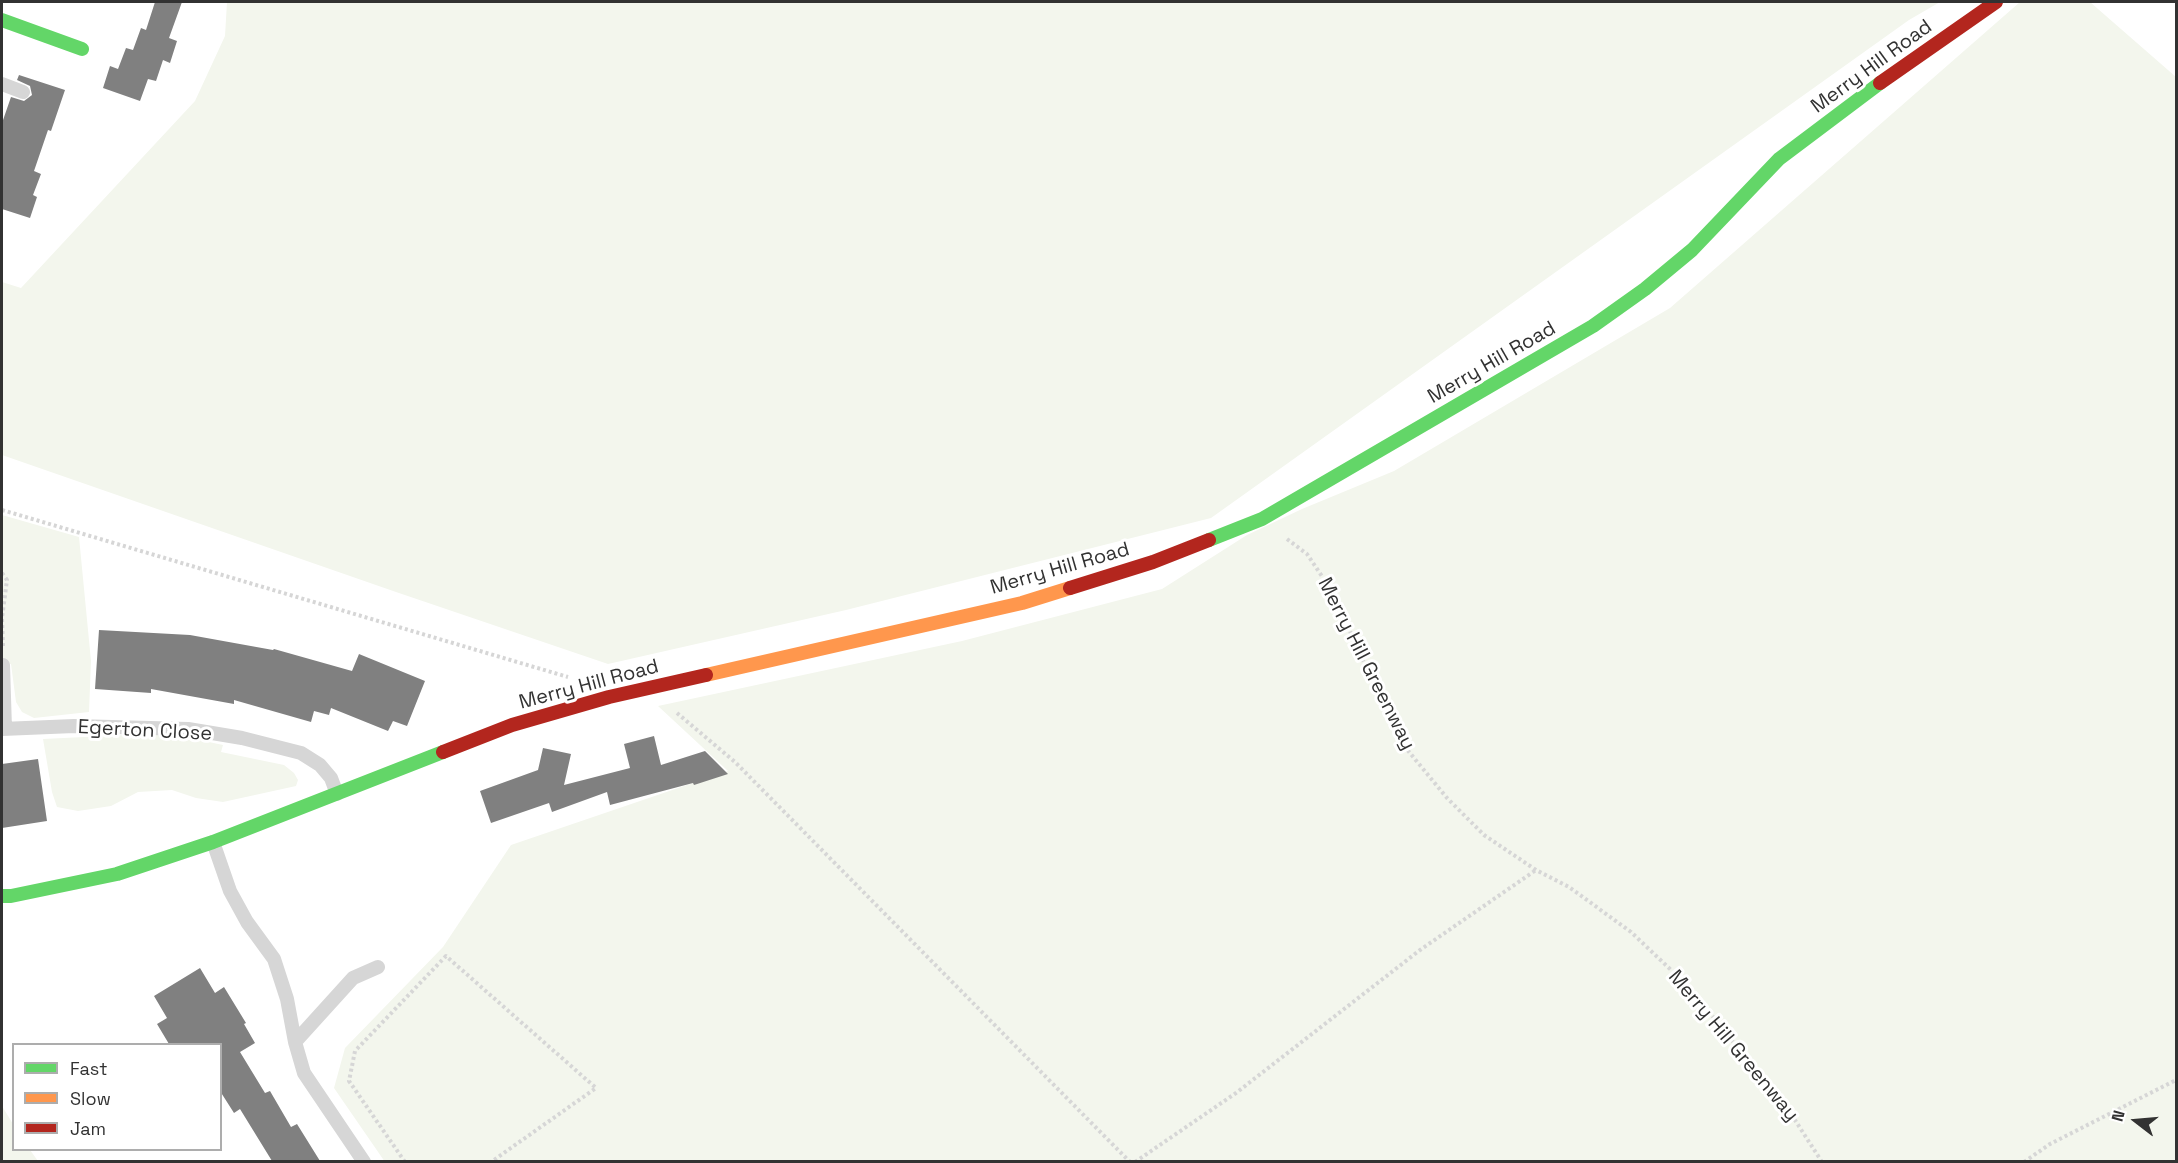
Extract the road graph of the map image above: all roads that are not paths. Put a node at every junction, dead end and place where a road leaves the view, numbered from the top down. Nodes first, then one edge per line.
1 (1996, 2) edge
2 (2, 20) edge
3 (82, 49) dead end
4 (2, 84) edge
5 (23, 92) dead end
6 (3, 665) edge
7 (3, 729) edge
8 (337, 794) junction
9 (213, 842) junction
10 (2, 896) edge
11 (378, 967) dead end
12 (295, 1042) junction
13 (364, 1161) edge

1 - 8 street, Merry Hill Road
2 - 3 street
4 - 5 lane
6 - 7 lane
7 - 8 lane, Egerton Close
8 - 9 street, Merry Hill Road
9 - 10 street, Merry Hill Road
9 - 12 lane
11 - 12 lane
12 - 13 lane

